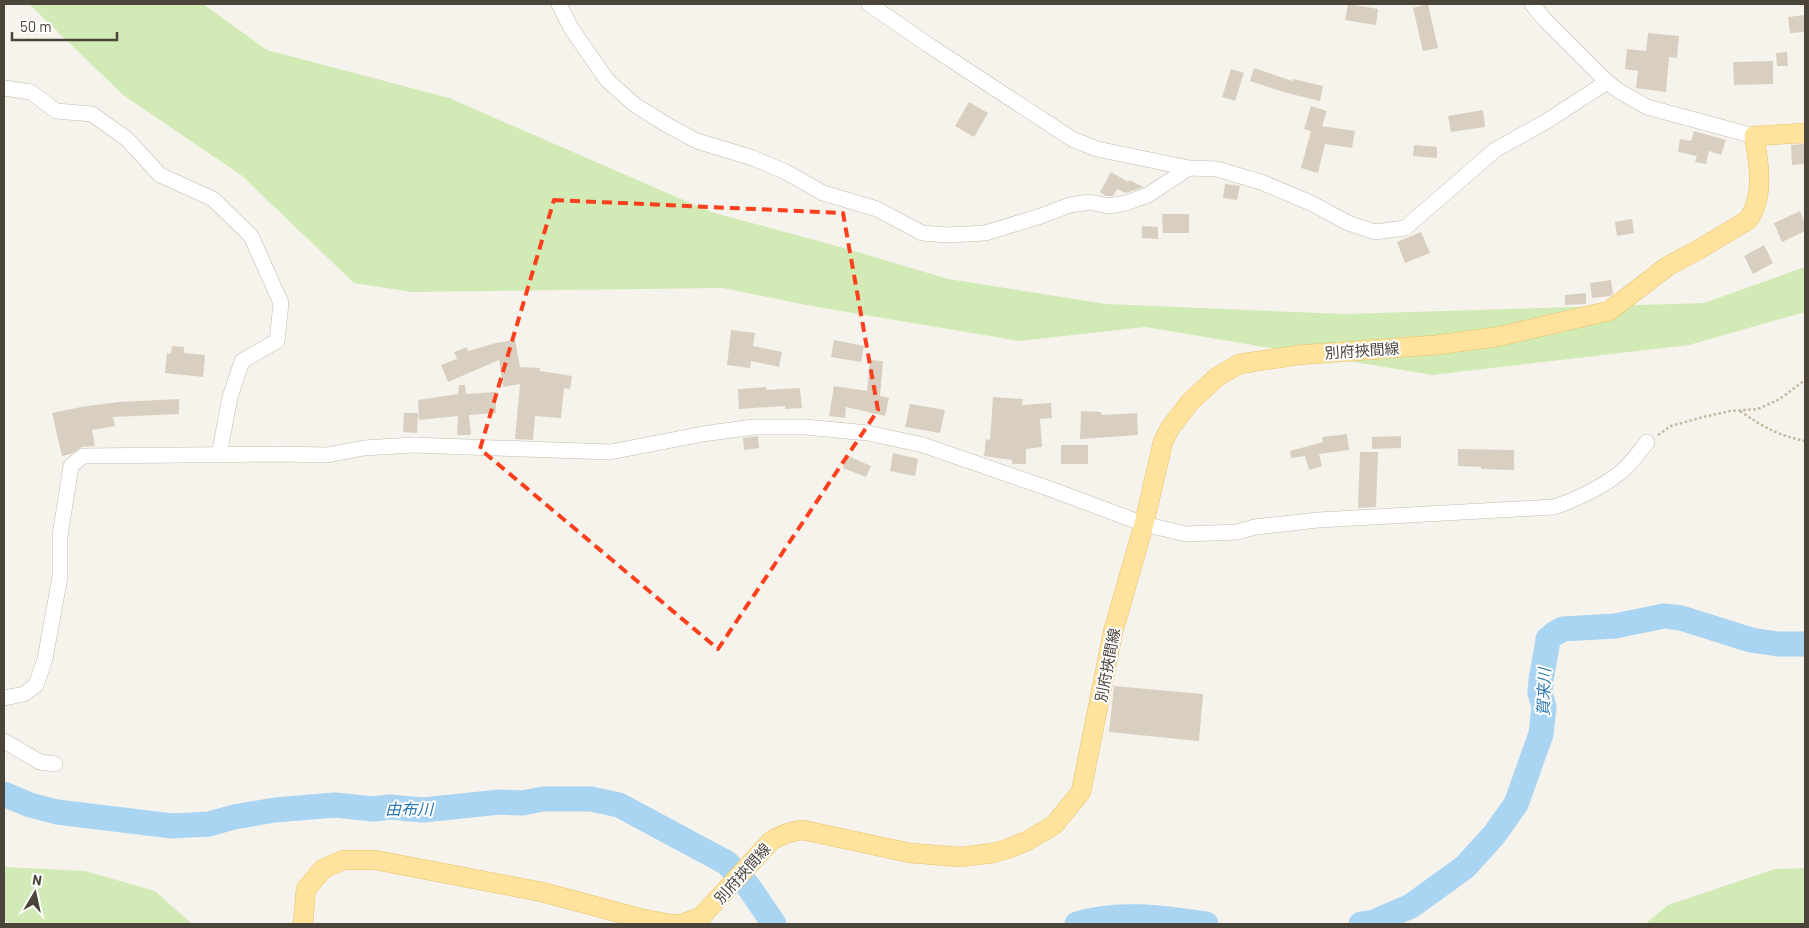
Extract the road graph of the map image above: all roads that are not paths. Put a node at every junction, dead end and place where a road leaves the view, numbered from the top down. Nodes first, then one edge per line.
1 (559, 4) edge
2 (869, 4) edge
3 (1532, 4) edge
4 (1607, 82) junction
5 (4, 88) edge
6 (1805, 133) edge
7 (1754, 136) junction
8 (1189, 168) junction
9 (1647, 442) road end
10 (219, 455) junction
11 (1144, 524) junction
12 (4, 698) edge
13 (4, 740) edge
14 (55, 764) dead end
15 (303, 924) edge

1 - 8 street
2 - 8 street
3 - 4 street
4 - 7 street
4 - 8 street
5 - 10 street
6 - 7 main road
7 - 11 main road, 別府挾間線
9 - 11 street
10 - 11 street
10 - 12 street
11 - 15 main road, 別府挾間線
13 - 14 street

